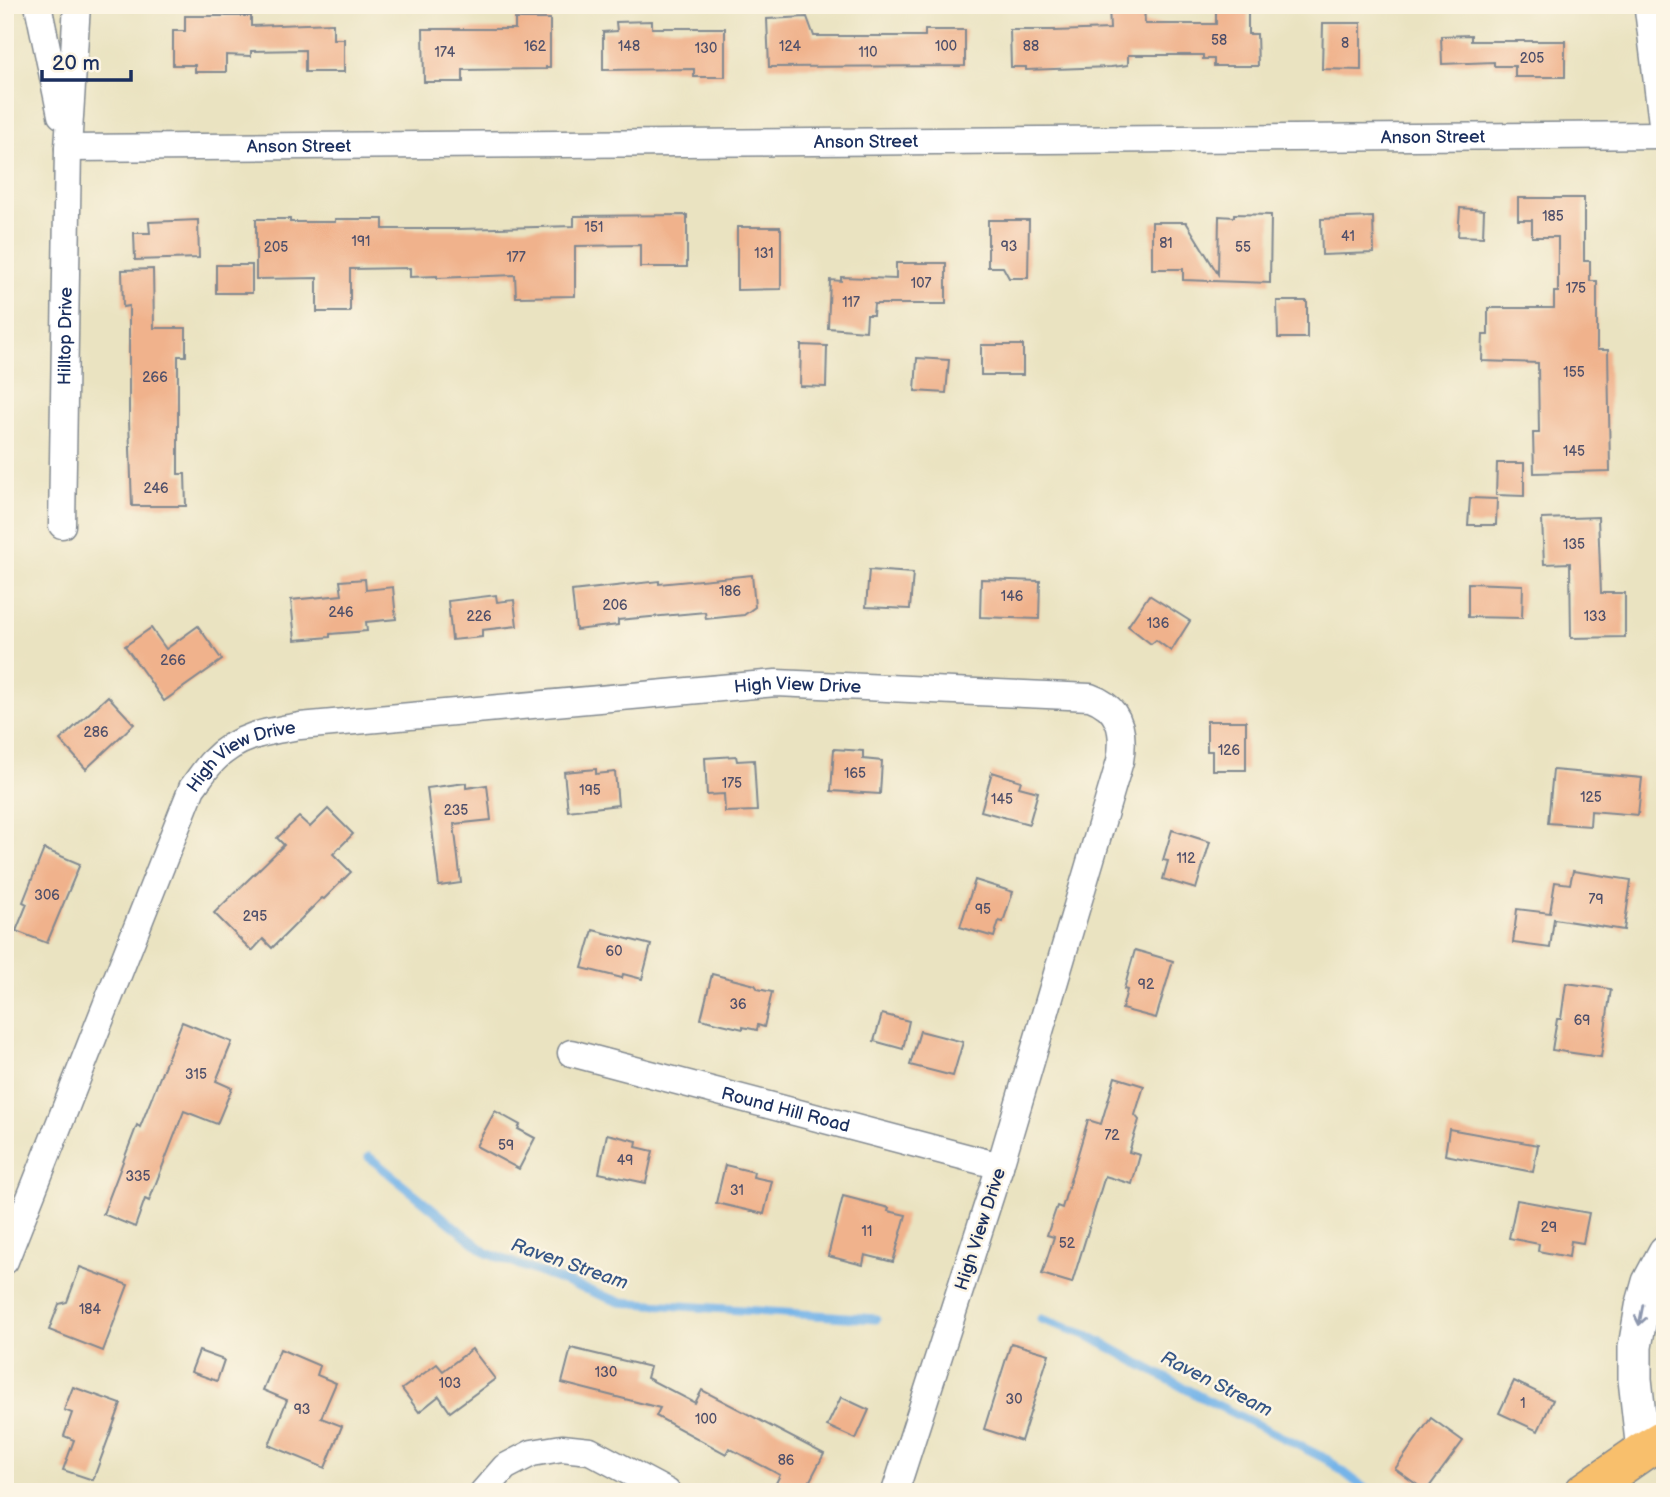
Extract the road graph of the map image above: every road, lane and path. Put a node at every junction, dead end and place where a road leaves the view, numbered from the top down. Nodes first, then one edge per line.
1 (38, 5) edge
2 (77, 5) edge
3 (1651, 5) edge
4 (1665, 119) edge
5 (1665, 135) edge
6 (68, 148) junction
7 (62, 525) dead end
8 (571, 1053) dead end
9 (1000, 1166) junction
10 (1665, 1252) edge
11 (5, 1261) edge
12 (1654, 1444) edge
13 (483, 1492) edge
14 (667, 1492) edge
15 (895, 1492) edge
16 (1584, 1492) edge

1 - 6 street, Hilltop Drive
2 - 6 street, Hilltop Drive
3 - 4 street
5 - 6 street, Anson Street
6 - 7 street, Hilltop Drive
8 - 9 street, Round Hill Road
9 - 11 street, High View Drive
9 - 15 street, High View Drive
10 -> 12 street
12 - 16 main road
13 - 14 street

